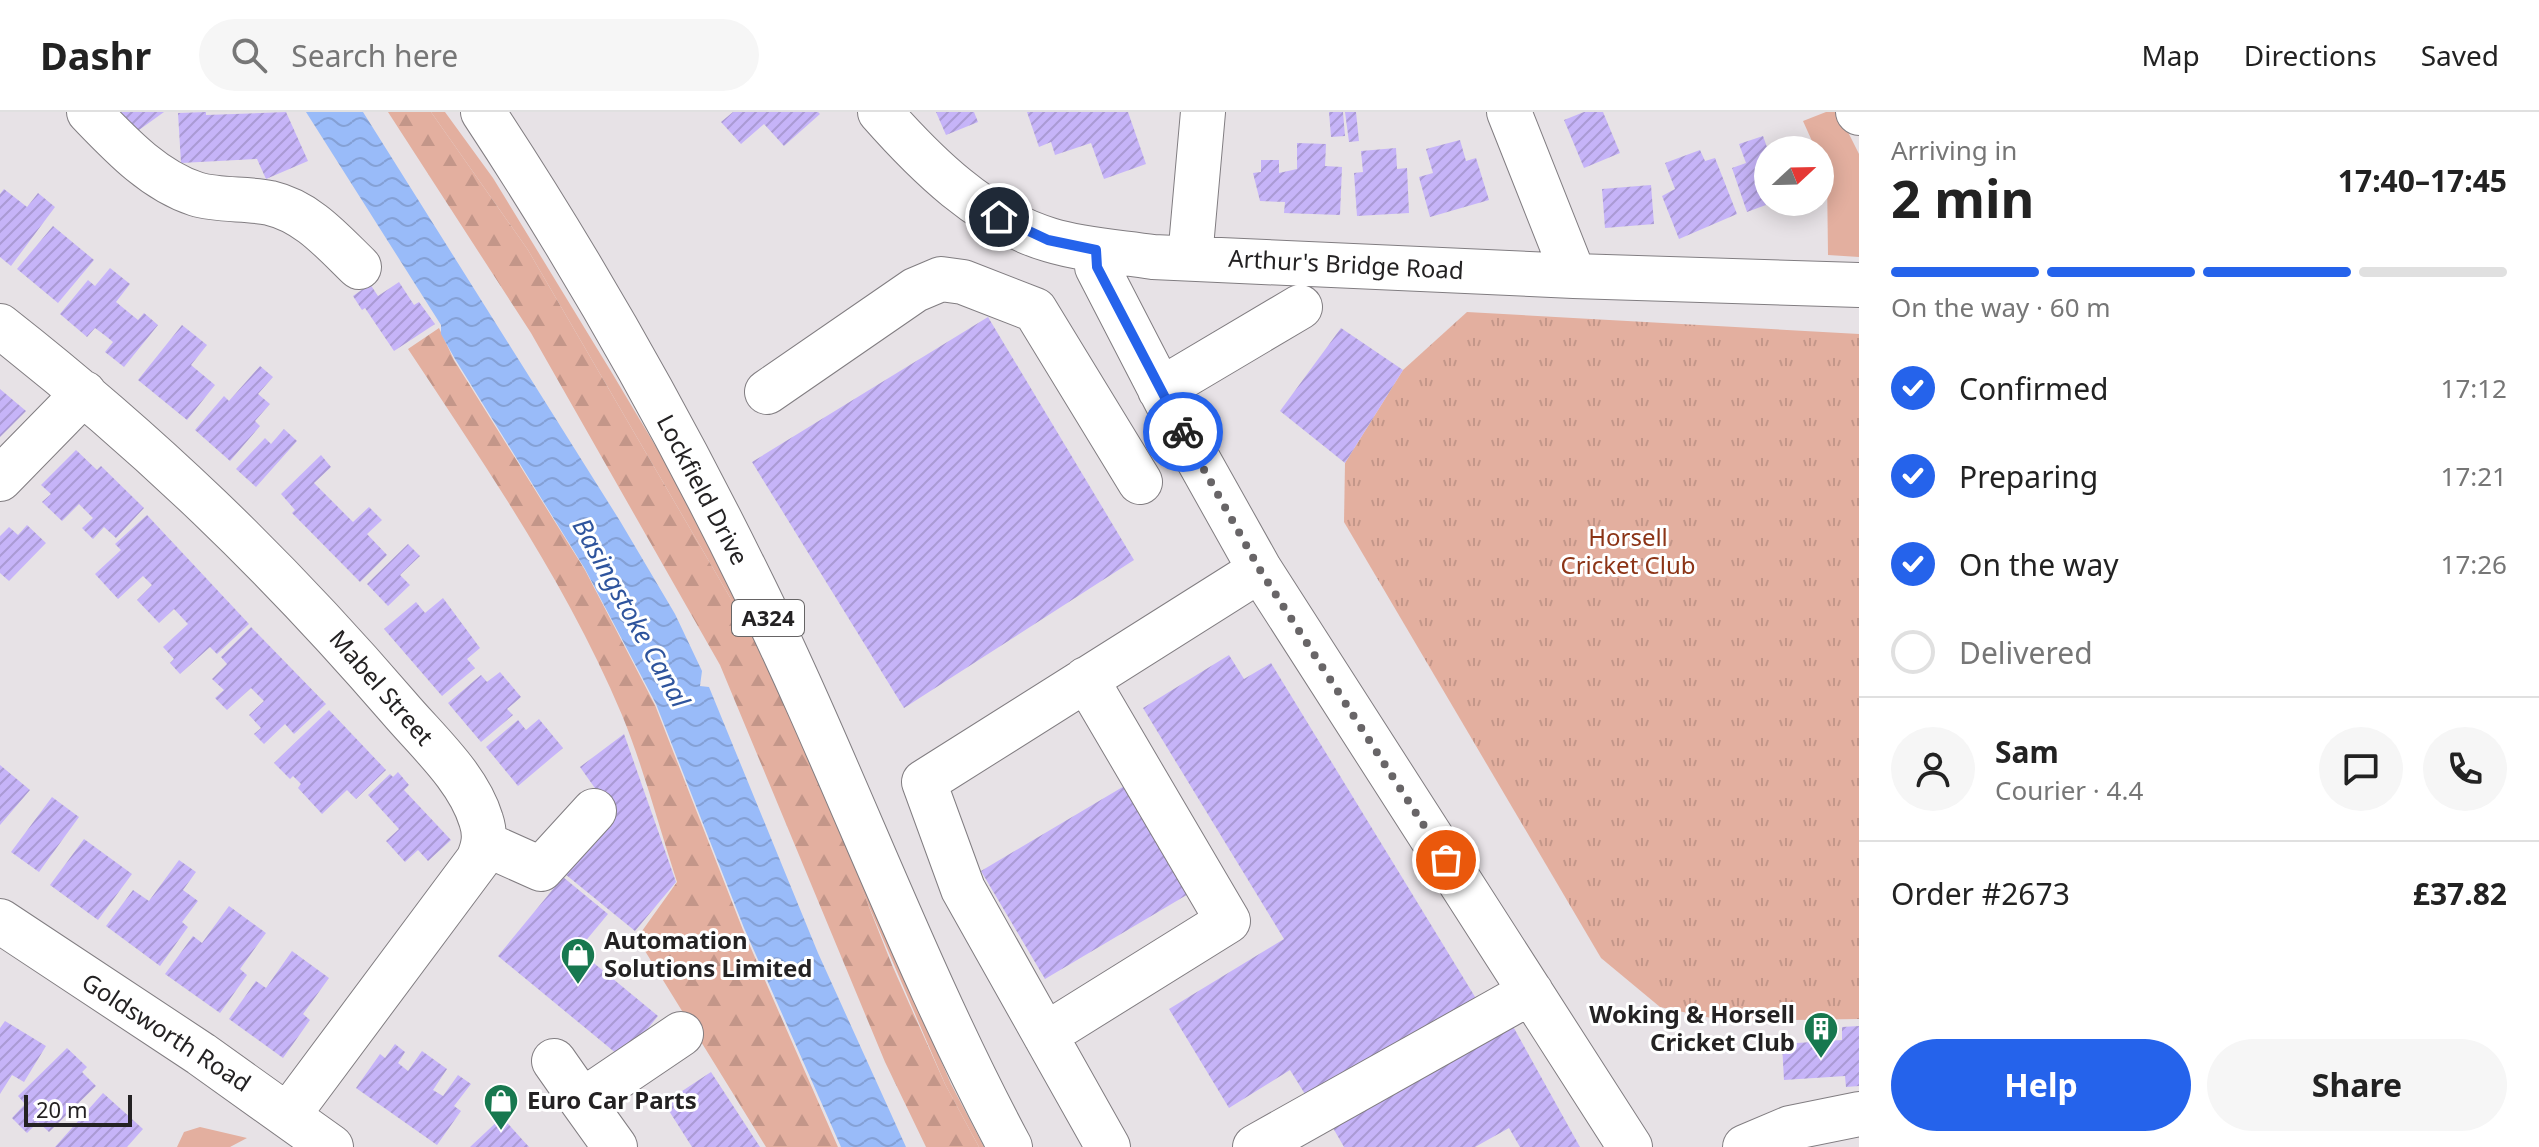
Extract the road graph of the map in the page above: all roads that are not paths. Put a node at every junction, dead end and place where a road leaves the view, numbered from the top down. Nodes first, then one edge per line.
1 (89, 112) edge
2 (483, 112) edge
3 (880, 112) edge
4 (1203, 112) edge
5 (1509, 112) edge
6 (1096, 250) junction
7 (1190, 258) junction
8 (359, 267) dead end
9 (1574, 276) junction
10 (1859, 285) edge
11 (1300, 307) dead end
12 (0, 326) edge
13 (1152, 373) junction
14 (1084, 388) junction
15 (767, 392) dead end
16 (84, 393) junction
17 (0, 479) edge
18 (1140, 482) dead end
19 (1260, 570) junction
20 (1086, 679) junction
21 (594, 811) dead end
22 (485, 844) junction
23 (0, 921) edge
24 (1531, 992) junction
25 (681, 1034) dead end
26 (1045, 1035) junction
27 (554, 1061) dead end
28 (582, 1101) junction
29 (1859, 1114) edge
30 (288, 1115) junction
31 (331, 1147) edge
32 (615, 1147) edge
33 (1010, 1147) edge
34 (1108, 1147) edge
35 (1255, 1147) edge
36 (1630, 1147) edge
37 (1745, 1147) edge

1 - 8 street
2 - 33 street, Lockfield Drive / A324
3 - 6 street, Arthur's Bridge Road
4 - 7 street
5 - 9 street
6 - 7 street, Arthur's Bridge Road
6 - 13 street
7 - 9 street, Arthur's Bridge Road
9 - 10 street, Arthur's Bridge Road
11 - 13 street
12 - 16 street, Mabel Street
13 - 14 street
13 - 19 street
14 - 15 street
14 - 18 street
16 - 17 street
16 - 22 street, Mabel Street
19 - 20 street
19 - 24 street
20 - 26 street
20 - 26 street
21 - 22 street
22 - 30 street
23 - 30 street, Goldsworth Road
24 - 35 street
24 - 36 street
25 - 28 street
26 - 34 street
27 - 28 street
28 - 32 street
29 - 37 street
30 - 31 street, Goldsworth Road

